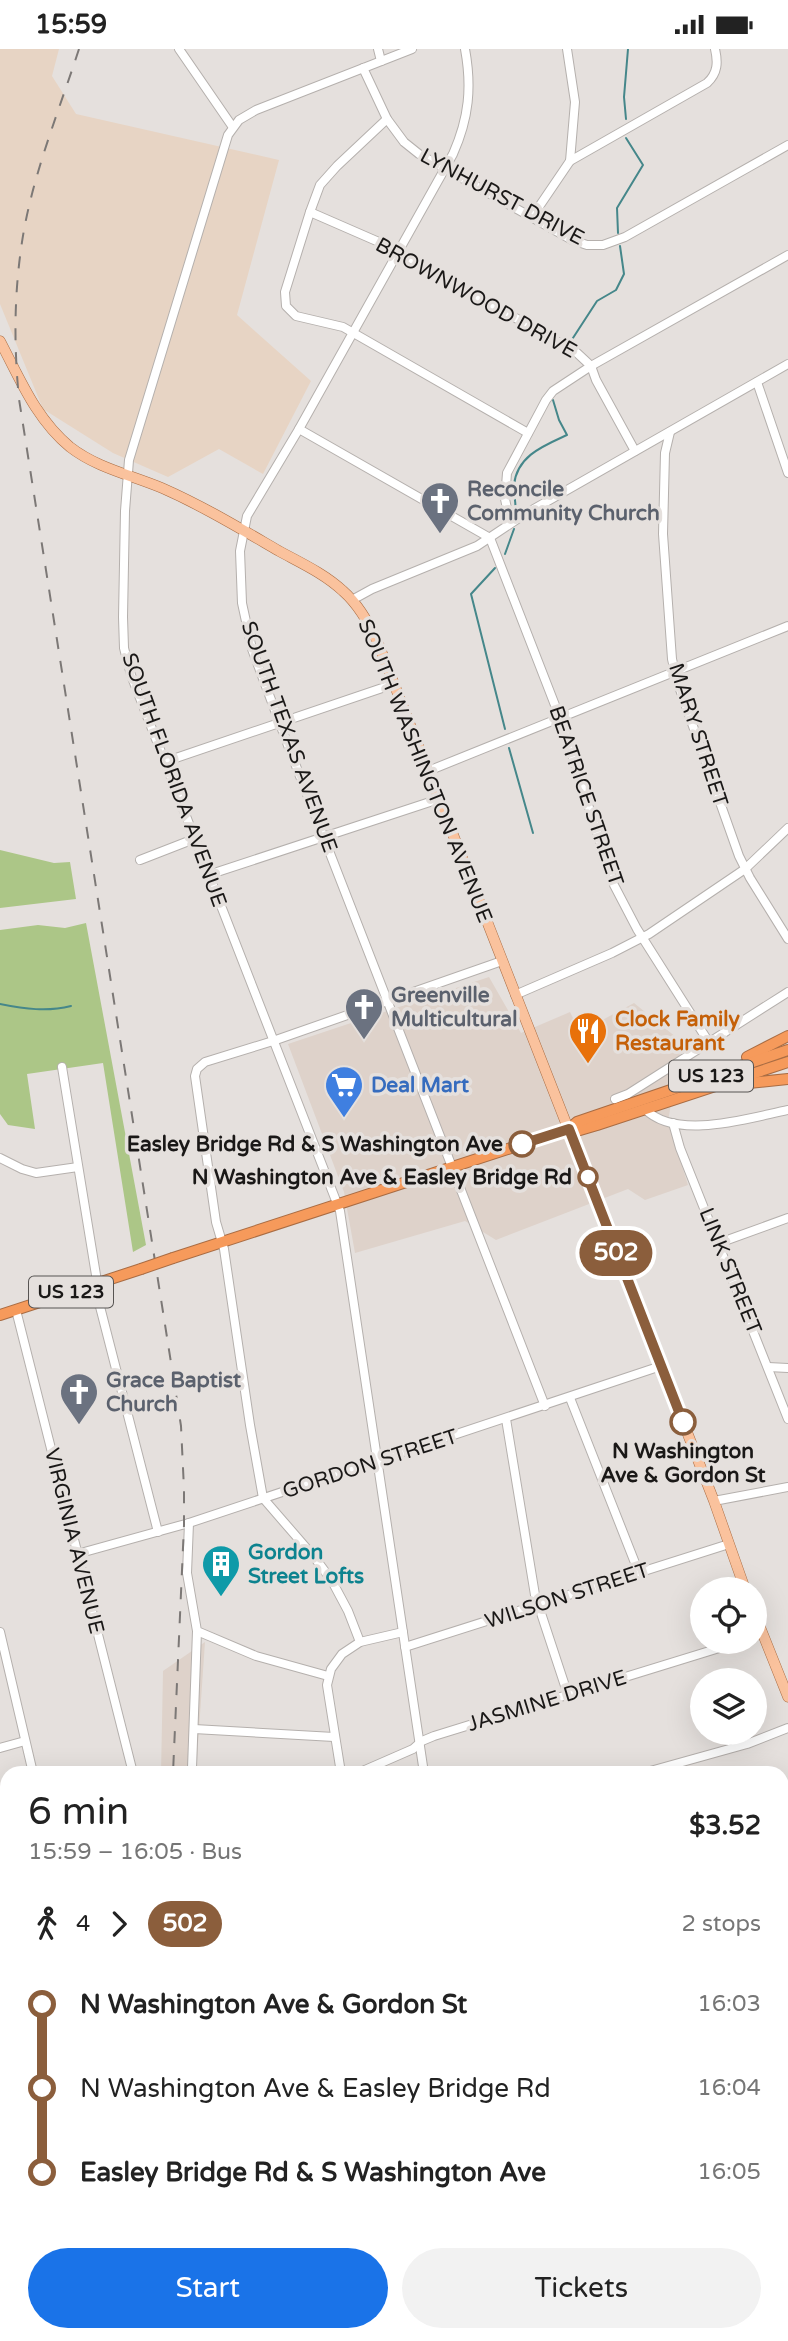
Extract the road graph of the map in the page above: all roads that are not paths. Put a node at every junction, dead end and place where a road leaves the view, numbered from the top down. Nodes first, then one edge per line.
1 (179, 49) edge
2 (378, 49) edge
3 (412, 49) edge
4 (465, 49) edge
5 (567, 49) edge
6 (715, 49) edge
7 (381, 61) junction
8 (363, 68) junction
9 (387, 119) junction
10 (232, 126) junction
11 (788, 145) edge
12 (570, 161) junction
13 (445, 169) junction
14 (310, 212) junction
15 (532, 217) junction
16 (399, 252) junction
17 (788, 255) edge
18 (352, 333) junction
19 (0, 341) edge
20 (3, 356) edge
21 (788, 364) edge
22 (591, 366) junction
23 (757, 382) junction
24 (299, 429) junction
25 (670, 432) junction
26 (528, 433) junction
27 (635, 451) junction
28 (788, 473) edge
29 (127, 475) junction
30 (510, 523) junction
31 (244, 530) junction
32 (489, 538) junction
33 (352, 600) junction
34 (788, 627) edge
35 (674, 672) junction
36 (394, 684) junction
37 (560, 718) junction
38 (280, 722) junction
39 (164, 762) junction
40 (428, 771) junction
41 (439, 799) junction
42 (788, 828) edge
43 (324, 837) junction
44 (194, 838) junction
45 (140, 860) dead end
46 (745, 869) junction
47 (208, 876) junction
48 (642, 937) junction
49 (788, 939) edge
50 (502, 961) junction
51 (788, 992) edge
52 (515, 995) junction
53 (388, 1000) junction
54 (788, 1036) edge
55 (273, 1041) junction
56 (708, 1041) junction
57 (788, 1050) edge
58 (788, 1062) edge
59 (62, 1067) dead end
60 (788, 1079) edge
61 (683, 1085) junction
62 (699, 1092) junction
63 (615, 1099) dead end
64 (640, 1106) junction
65 (788, 1110) edge
66 (673, 1123) junction
67 (569, 1129) junction
68 (0, 1159) edge
69 (78, 1167) junction
70 (454, 1167) junction
71 (337, 1205) junction
72 (788, 1218) edge
73 (221, 1242) junction
74 (719, 1243) junction
75 (96, 1284) junction
76 (16, 1310) junction
77 (0, 1315) edge
78 (661, 1366) junction
79 (768, 1367) junction
80 (788, 1368) edge
81 (570, 1398) junction
82 (545, 1406) junction
83 (506, 1419) junction
84 (788, 1419) edge
85 (377, 1461) junction
86 (788, 1487) edge
87 (264, 1498) junction
88 (714, 1501) junction
89 (189, 1523) junction
90 (158, 1532) junction
91 (729, 1544) junction
92 (78, 1554) junction
93 (639, 1573) junction
94 (741, 1577) edge
95 (539, 1605) junction
96 (197, 1631) junction
97 (0, 1632) edge
98 (402, 1632) junction
99 (359, 1642) junction
100 (405, 1647) junction
101 (767, 1653) edge
102 (700, 1654) edge
103 (3, 1657) edge
104 (328, 1675) junction
105 (568, 1695) junction
106 (788, 1697) edge
107 (788, 1728) edge
108 (194, 1729) junction
109 (334, 1737) junction
110 (25, 1741) junction
111 (419, 1744) junction
112 (0, 1748) edge
113 (31, 1766) edge
114 (131, 1766) edge
115 (192, 1766) edge
116 (340, 1766) edge
117 (374, 1766) edge
118 (423, 1766) edge
119 (668, 1766) edge

1 - 10 street
2 - 7 street
3 - 7 street
4 - 13 street, SOUTH TEXAS AVENUE
5 - 12 street
6 - 12 street
7 - 8 street
8 - 9 street, LYNHURST DRIVE
8 - 10 street
9 - 13 street, LYNHURST DRIVE
9 - 14 street
10 - 29 street, SOUTH FLORIDA AVENUE
11 - 15 street, LYNHURST DRIVE
12 - 15 street
13 - 15 street, LYNHURST DRIVE
13 - 16 street, SOUTH TEXAS AVENUE
14 - 16 street, BROWNWOOD DRIVE
14 - 18 street
16 - 18 street, SOUTH TEXAS AVENUE
16 - 22 street, BROWNWOOD DRIVE
17 - 22 street
18 - 24 street, SOUTH TEXAS AVENUE
18 - 26 street
19 - 20 main road, SOUTH WASHINGTON AVENUE
20 - 29 main road, SOUTH WASHINGTON AVENUE
21 - 23 street
22 - 26 street
22 - 27 street, BROWNWOOD DRIVE
23 - 25 street
23 - 28 street
24 - 31 street, SOUTH TEXAS AVENUE
24 - 32 street
25 - 27 street
25 - 35 street, MARY STREET
26 - 30 street
27 - 30 street
29 - 31 main road, SOUTH WASHINGTON AVENUE
29 - 39 street, SOUTH FLORIDA AVENUE
30 - 32 street
31 - 33 main road, SOUTH WASHINGTON AVENUE
31 - 38 street, SOUTH TEXAS AVENUE
32 - 33 street
32 - 37 street, BEATRICE STREET
33 - 36 main road, SOUTH WASHINGTON AVENUE
34 - 35 street
35 - 37 street
35 - 46 street, MARY STREET
36 - 38 street
36 - 40 main road, SOUTH WASHINGTON AVENUE
37 - 40 street
37 - 48 street, BEATRICE STREET
38 - 39 street
38 - 43 street, SOUTH TEXAS AVENUE
39 - 44 street, SOUTH FLORIDA AVENUE
40 - 41 main road, SOUTH WASHINGTON AVENUE
41 - 43 street
41 - 50 main road, SOUTH WASHINGTON AVENUE
42 - 46 street
43 - 47 street
43 - 53 street, SOUTH TEXAS AVENUE
44 - 45 street
44 - 47 street, SOUTH FLORIDA AVENUE
46 - 48 street
46 - 49 street, MARY STREET
47 - 55 street, SOUTH FLORIDA AVENUE
48 - 52 street
48 - 56 street, BEATRICE STREET
50 - 52 main road, SOUTH WASHINGTON AVENUE
50 - 53 street
51 - 56 street
52 - 67 main road, SOUTH WASHINGTON AVENUE
53 - 55 street
53 - 70 street, SOUTH TEXAS AVENUE
54 - 61 highway
55 - 71 street, SOUTH FLORIDA AVENUE
55 - 73 street
56 - 63 street
57 - 61 highway, US 123
58 - 62 highway, US 123
59 - 69 street
60 - 62 highway
61 - 64 highway, US 123
62 - 64 highway, US 123
64 - 66 street
64 - 67 highway, US 123
65 - 66 street
66 - 74 street, LINK STREET
67 - 70 highway, US 123
67 - 78 main road, SOUTH WASHINGTON AVENUE
68 - 69 street
69 - 75 street
70 - 71 highway, US 123
70 - 82 street, SOUTH TEXAS AVENUE
71 - 73 highway, US 123
71 - 85 street, SOUTH FLORIDA AVENUE
72 - 74 street
73 - 75 highway, US 123, bridge
73 - 87 street
74 - 79 street, LINK STREET
75 - 76 highway, US 123
75 - 90 street
76 - 77 highway, US 123
76 - 92 street, VIRGINIA AVENUE
78 - 81 street, GORDON STREET
78 - 88 main road, SOUTH WASHINGTON AVENUE
79 - 80 street
79 - 84 street, LINK STREET
81 - 82 street, GORDON STREET
81 - 93 street
82 - 83 street, GORDON STREET
83 - 85 street, GORDON STREET
83 - 95 street
85 - 87 street, GORDON STREET
85 - 98 street, SOUTH FLORIDA AVENUE
86 - 88 street
87 - 89 street, GORDON STREET
87 - 99 street
88 - 91 main road, SOUTH WASHINGTON AVENUE
89 - 90 street, GORDON STREET
89 - 96 street
90 - 92 street, GORDON STREET
91 - 93 street, WILSON STREET
91 - 94 main road, SOUTH WASHINGTON AVENUE
92 - 114 street, VIRGINIA AVENUE
93 - 95 street, WILSON STREET
95 - 100 street, WILSON STREET
95 - 105 street
96 - 104 street
96 - 108 street
97 - 103 street
98 - 99 street
98 - 100 street, SOUTH FLORIDA AVENUE
99 - 104 street
100 - 111 street, SOUTH FLORIDA AVENUE
101 - 106 main road
102 - 105 street, JASMINE DRIVE
103 - 110 street
104 - 109 street
105 - 111 street, JASMINE DRIVE
107 - 119 street
108 - 109 street
108 - 115 street
109 - 116 street
110 - 112 street
110 - 113 street
111 - 117 street, JASMINE DRIVE
111 - 118 street, SOUTH FLORIDA AVENUE

